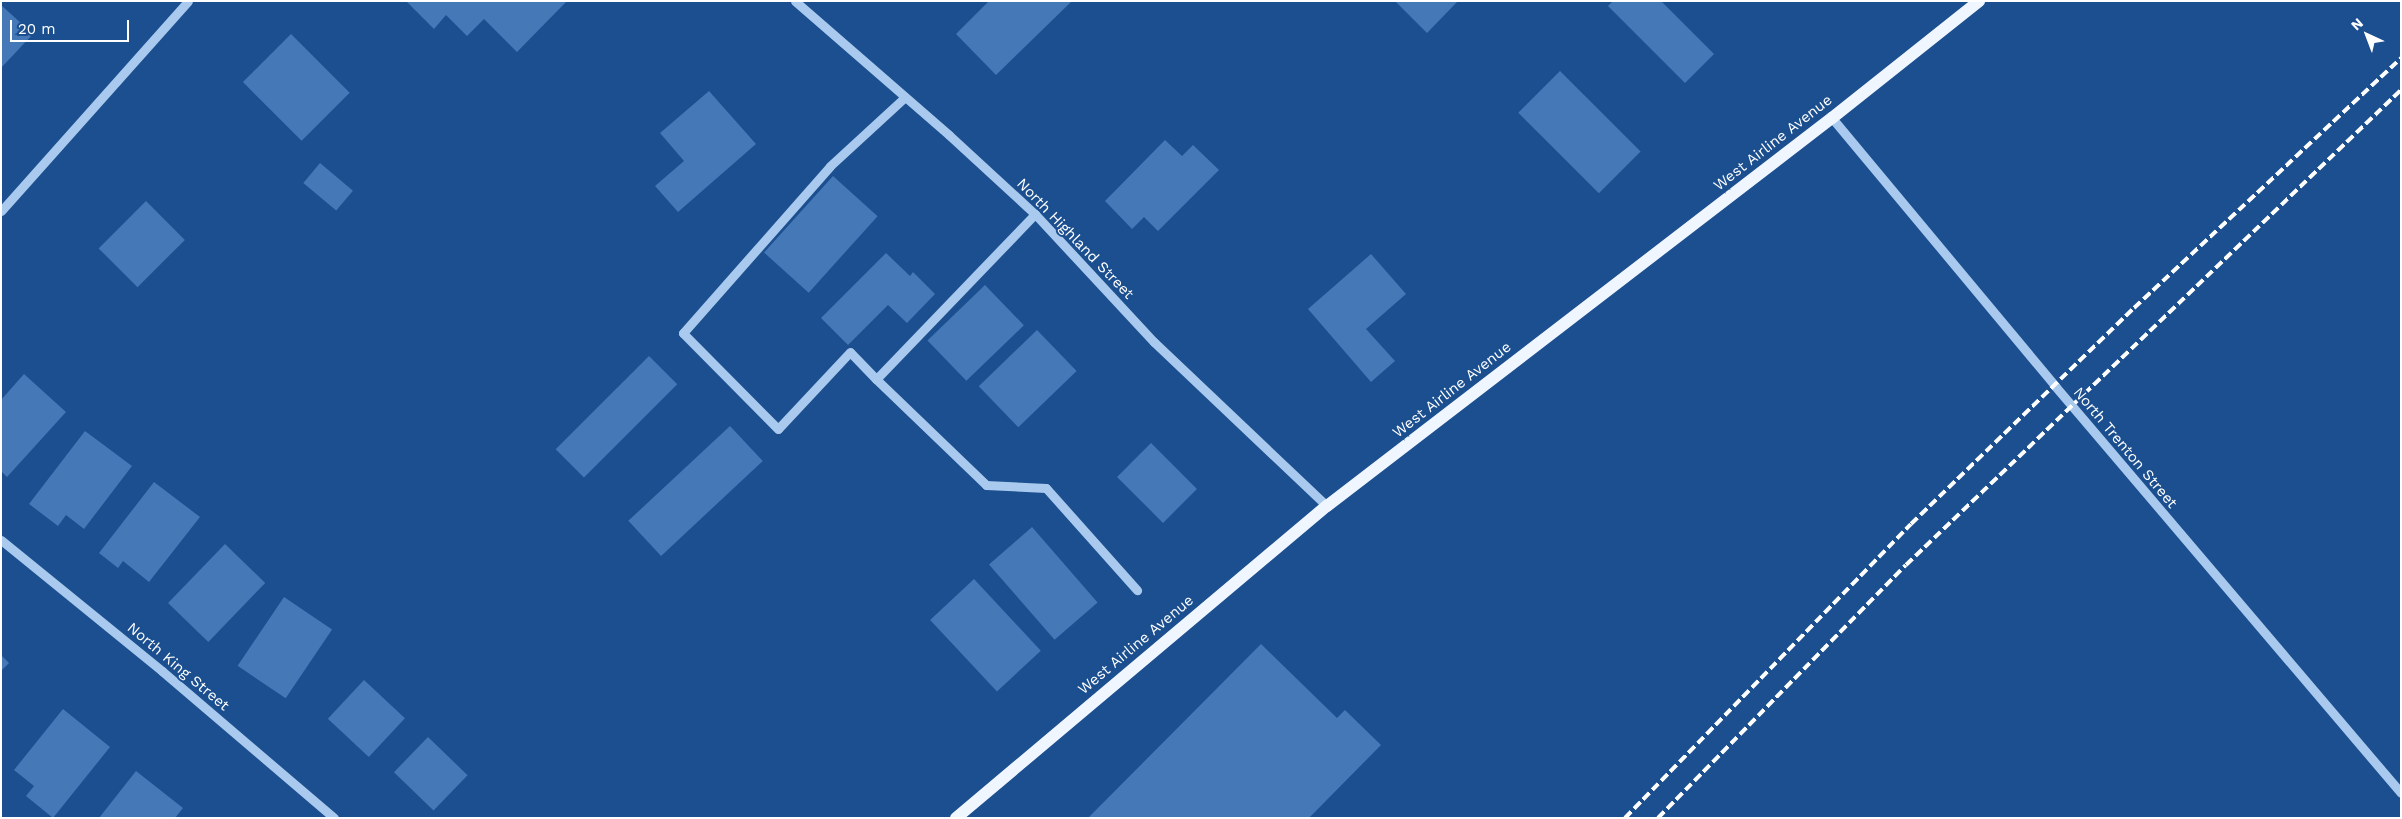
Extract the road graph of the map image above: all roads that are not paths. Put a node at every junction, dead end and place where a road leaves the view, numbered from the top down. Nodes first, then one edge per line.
1 (188, 1) edge
2 (795, 1) edge
3 (1979, 1) edge
4 (905, 97) junction
5 (1832, 118) junction
6 (1, 211) edge
7 (1035, 214) junction
8 (876, 379) junction
9 (1327, 506) junction
10 (1, 540) edge
11 (1137, 590) dead end
12 (2401, 793) edge
13 (334, 818) edge
14 (956, 818) edge

1 - 6 street
2 - 4 street, North Highland Street
3 - 5 main road, West Airline Avenue
4 - 7 street, North Highland Street
4 - 8 street
5 - 9 main road, West Airline Avenue
5 - 12 street, North Trenton Street
7 - 8 street
7 - 9 street, North Highland Street
8 - 11 street
9 - 14 main road, West Airline Avenue
10 - 13 street, North King Street

